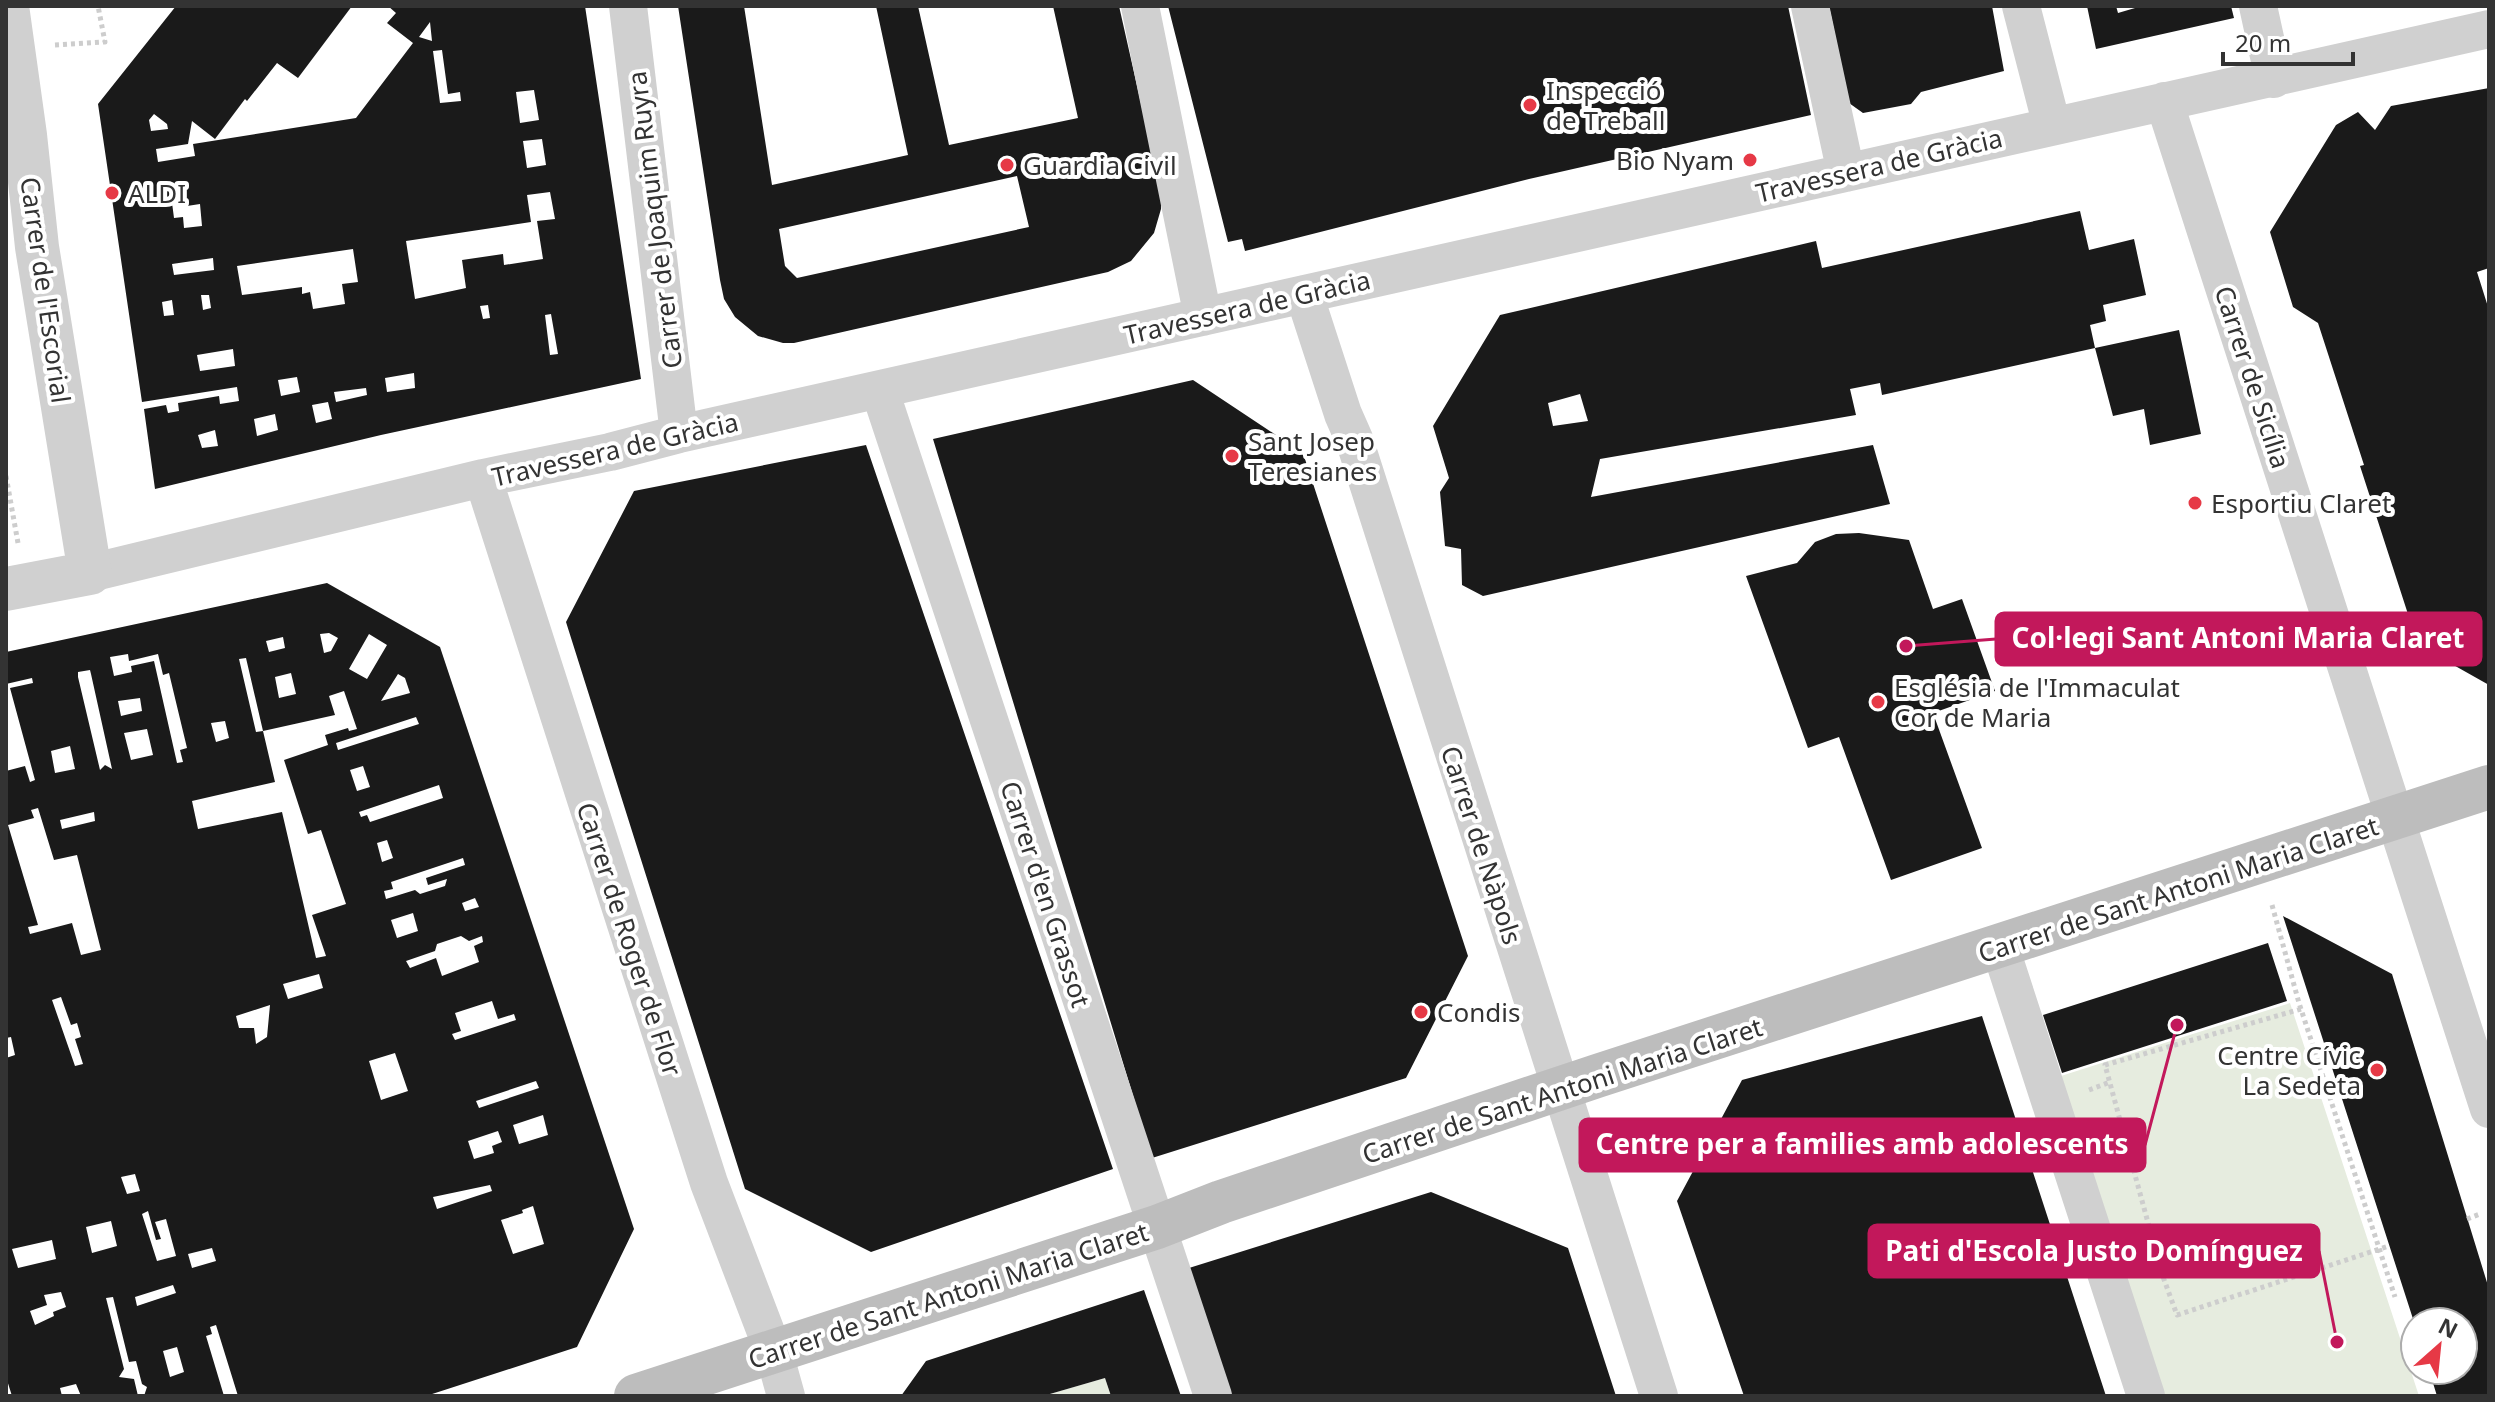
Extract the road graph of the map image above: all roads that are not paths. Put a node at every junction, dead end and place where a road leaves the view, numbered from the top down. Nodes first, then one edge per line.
1 (7, 6) edge
2 (628, 6) edge
3 (1140, 6) edge
4 (1810, 6) edge
5 (2021, 6) edge
6 (2258, 6) edge
7 (2489, 29) edge
8 (2274, 79) junction
9 (2164, 101) junction
10 (2052, 126) junction
11 (1846, 173) junction
12 (19, 196) edge
13 (1304, 294) junction
14 (1203, 317) junction
15 (880, 391) junction
16 (679, 434) junction
17 (483, 478) junction
18 (13, 571) edge
19 (90, 573) junction
20 (2489, 787) edge
21 (2395, 818) junction
22 (2000, 947) junction
23 (1561, 1090) junction
24 (2489, 1109) edge
25 (1157, 1227) junction
26 (774, 1353) junction
27 (636, 1396) edge
28 (786, 1396) edge
29 (1213, 1396) edge
30 (1659, 1396) edge
31 (2146, 1396) edge

1 - 12 street, Carrer de l'Escorial
2 - 16 street, Carrer de Joaquim Ruyra
3 - 14 street
4 - 11 street
5 - 10 street
6 - 8 street
7 - 8 street, Travessera de Gràcia
8 - 9 street, Travessera de Gràcia
9 - 10 street, Travessera de Gràcia
9 - 21 street, Carrer de Sicília
10 - 11 street, Travessera de Gràcia
11 - 13 street, Travessera de Gràcia
12 - 19 street, Carrer de l'Escorial
13 - 14 street, Travessera de Gràcia
13 - 23 street, Carrer de Nàpols
14 - 15 street, Travessera de Gràcia
15 - 16 street, Travessera de Gràcia
15 - 25 street, Carrer d'en Grassot
16 - 17 street, Travessera de Gràcia
17 - 19 street, Travessera de Gràcia
17 - 26 street, Carrer de Roger de Flor
18 - 19 street, Travessera de Gràcia
20 - 21 main road, Carrer de Sant Antoni Maria Claret
21 - 22 main road, Carrer de Sant Antoni Maria Claret
21 - 24 street, Carrer de Sicília
22 - 23 main road, Carrer de Sant Antoni Maria Claret
22 - 31 street
23 - 25 main road, Carrer de Sant Antoni Maria Claret
23 - 30 street, Carrer de Nàpols
25 - 26 main road, Carrer de Sant Antoni Maria Claret
25 - 29 street, Carrer d'en Grassot
26 - 27 main road, Carrer de Sant Antoni Maria Claret
26 - 28 street, Carrer de Roger de Flor

